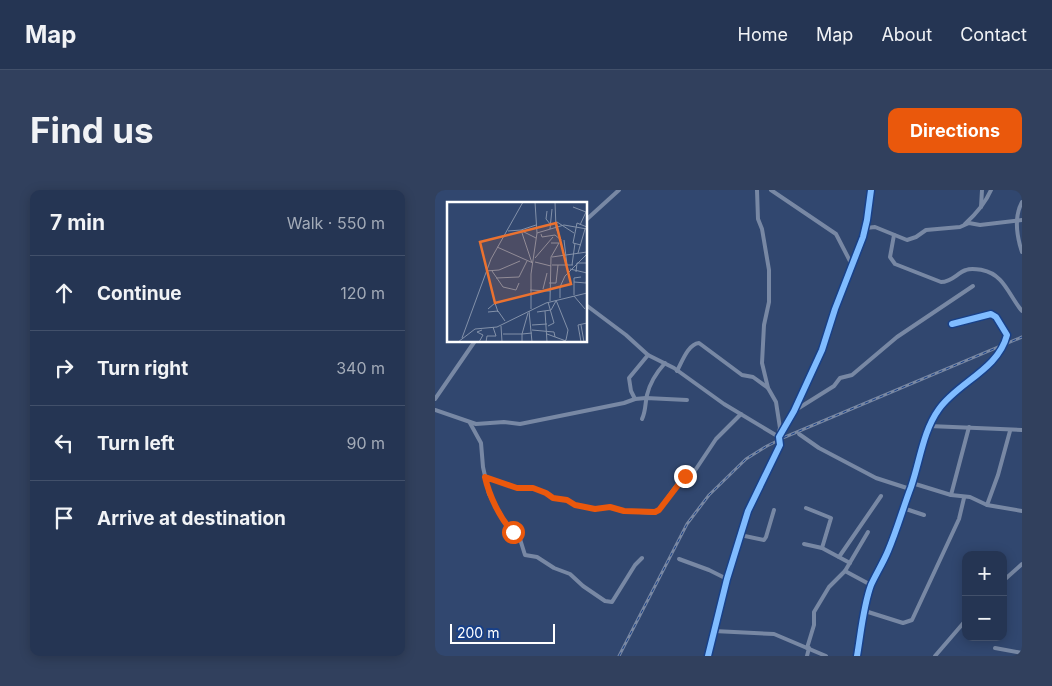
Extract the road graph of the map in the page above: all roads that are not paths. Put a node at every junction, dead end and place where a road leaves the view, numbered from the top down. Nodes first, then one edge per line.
1 (619, 190) edge
2 (757, 190) edge
3 (771, 190) edge
4 (871, 190) edge
5 (982, 190) edge
6 (991, 190) edge
7 (1022, 202) edge
8 (981, 207) junction
9 (587, 219) edge
10 (1022, 220) edge
11 (1017, 221) junction
12 (964, 226) junction
13 (866, 228) junction
14 (894, 235) junction
15 (1022, 252) edge
16 (852, 266) junction
17 (973, 286) dead end
18 (587, 306) edge
19 (1022, 311) edge
20 (952, 324) dead end
21 (474, 342) edge
22 (648, 354) junction
23 (665, 363) junction
24 (677, 371) junction
25 (768, 388) junction
26 (646, 398) junction
27 (635, 399) junction
28 (435, 400) edge
29 (687, 400) dead end
30 (435, 410) edge
31 (794, 411) junction
32 (741, 414) junction
33 (642, 418) dead end
34 (470, 422) junction
35 (929, 426) junction
36 (969, 427) junction
37 (1022, 430) edge
38 (1010, 431) junction
39 (799, 434) dead end
40 (778, 436) junction
41 (485, 477) junction
42 (912, 484) junction
43 (910, 489) junction
44 (951, 495) junction
45 (881, 496) dead end
46 (964, 498) junction
47 (987, 505) junction
48 (806, 508) dead end
49 (903, 508) junction
50 (774, 510) dead end
51 (1022, 511) edge
52 (924, 515) dead end
53 (868, 532) dead end
54 (740, 535) junction
55 (804, 544) dead end
56 (822, 548) junction
57 (839, 557) junction
58 (642, 558) dead end
59 (679, 559) dead end
60 (849, 563) junction
61 (1022, 564) edge
62 (845, 571) junction
63 (1007, 577) edge
64 (727, 579) junction
65 (871, 585) junction
66 (865, 612) junction
67 (962, 625) edge
68 (714, 631) junction
69 (808, 648) junction
70 (995, 648) dead end
71 (1022, 653) edge
72 (1016, 654) edge
73 (708, 656) edge
74 (807, 656) edge
75 (826, 656) edge
76 (857, 656) edge
77 (935, 656) edge

1 - 9 street
2 - 25 street
3 - 16 street
4 - 13 street
5 - 8 street
6 - 8 street
7 - 11 street
8 - 12 street
10 - 11 street
11 - 12 street
11 - 15 street
12 - 14 street
13 - 14 street
13 - 16 street
14 - 19 street
16 - 31 street
17 - 31 street
18 - 22 street
20 - 35 street
21 - 28 street
22 - 23 street
22 - 27 street
23 - 24 street
23 - 26 street
24 - 25 street
24 - 32 street
25 - 40 street
26 - 27 street
26 - 29 street
26 - 33 street
27 - 34 street
30 - 34 street
31 - 40 street
32 - 40 street
32 - 41 street
34 - 41 street
35 - 36 street
35 - 42 street
36 - 38 street
36 - 44 street
37 - 38 street
38 - 47 street
39 - 43 street
40 - 54 street
41 - 58 street
42 - 43 street
42 - 44 street
43 - 49 street
44 - 46 street
45 - 57 street
46 - 47 street
46 - 66 street
47 - 51 street
48 - 56 street
49 - 52 street
49 - 65 street
50 - 54 street
53 - 60 street
54 - 64 street
55 - 56 street
56 - 57 street
57 - 60 street
59 - 64 street
60 - 62 street
61 - 63 street
62 - 65 street
62 - 69 street
64 - 68 street
65 - 66 street
66 - 76 street
67 - 77 street
68 - 69 street
68 - 73 street
69 - 74 street
69 - 75 street
70 - 72 street
71 - 72 street

